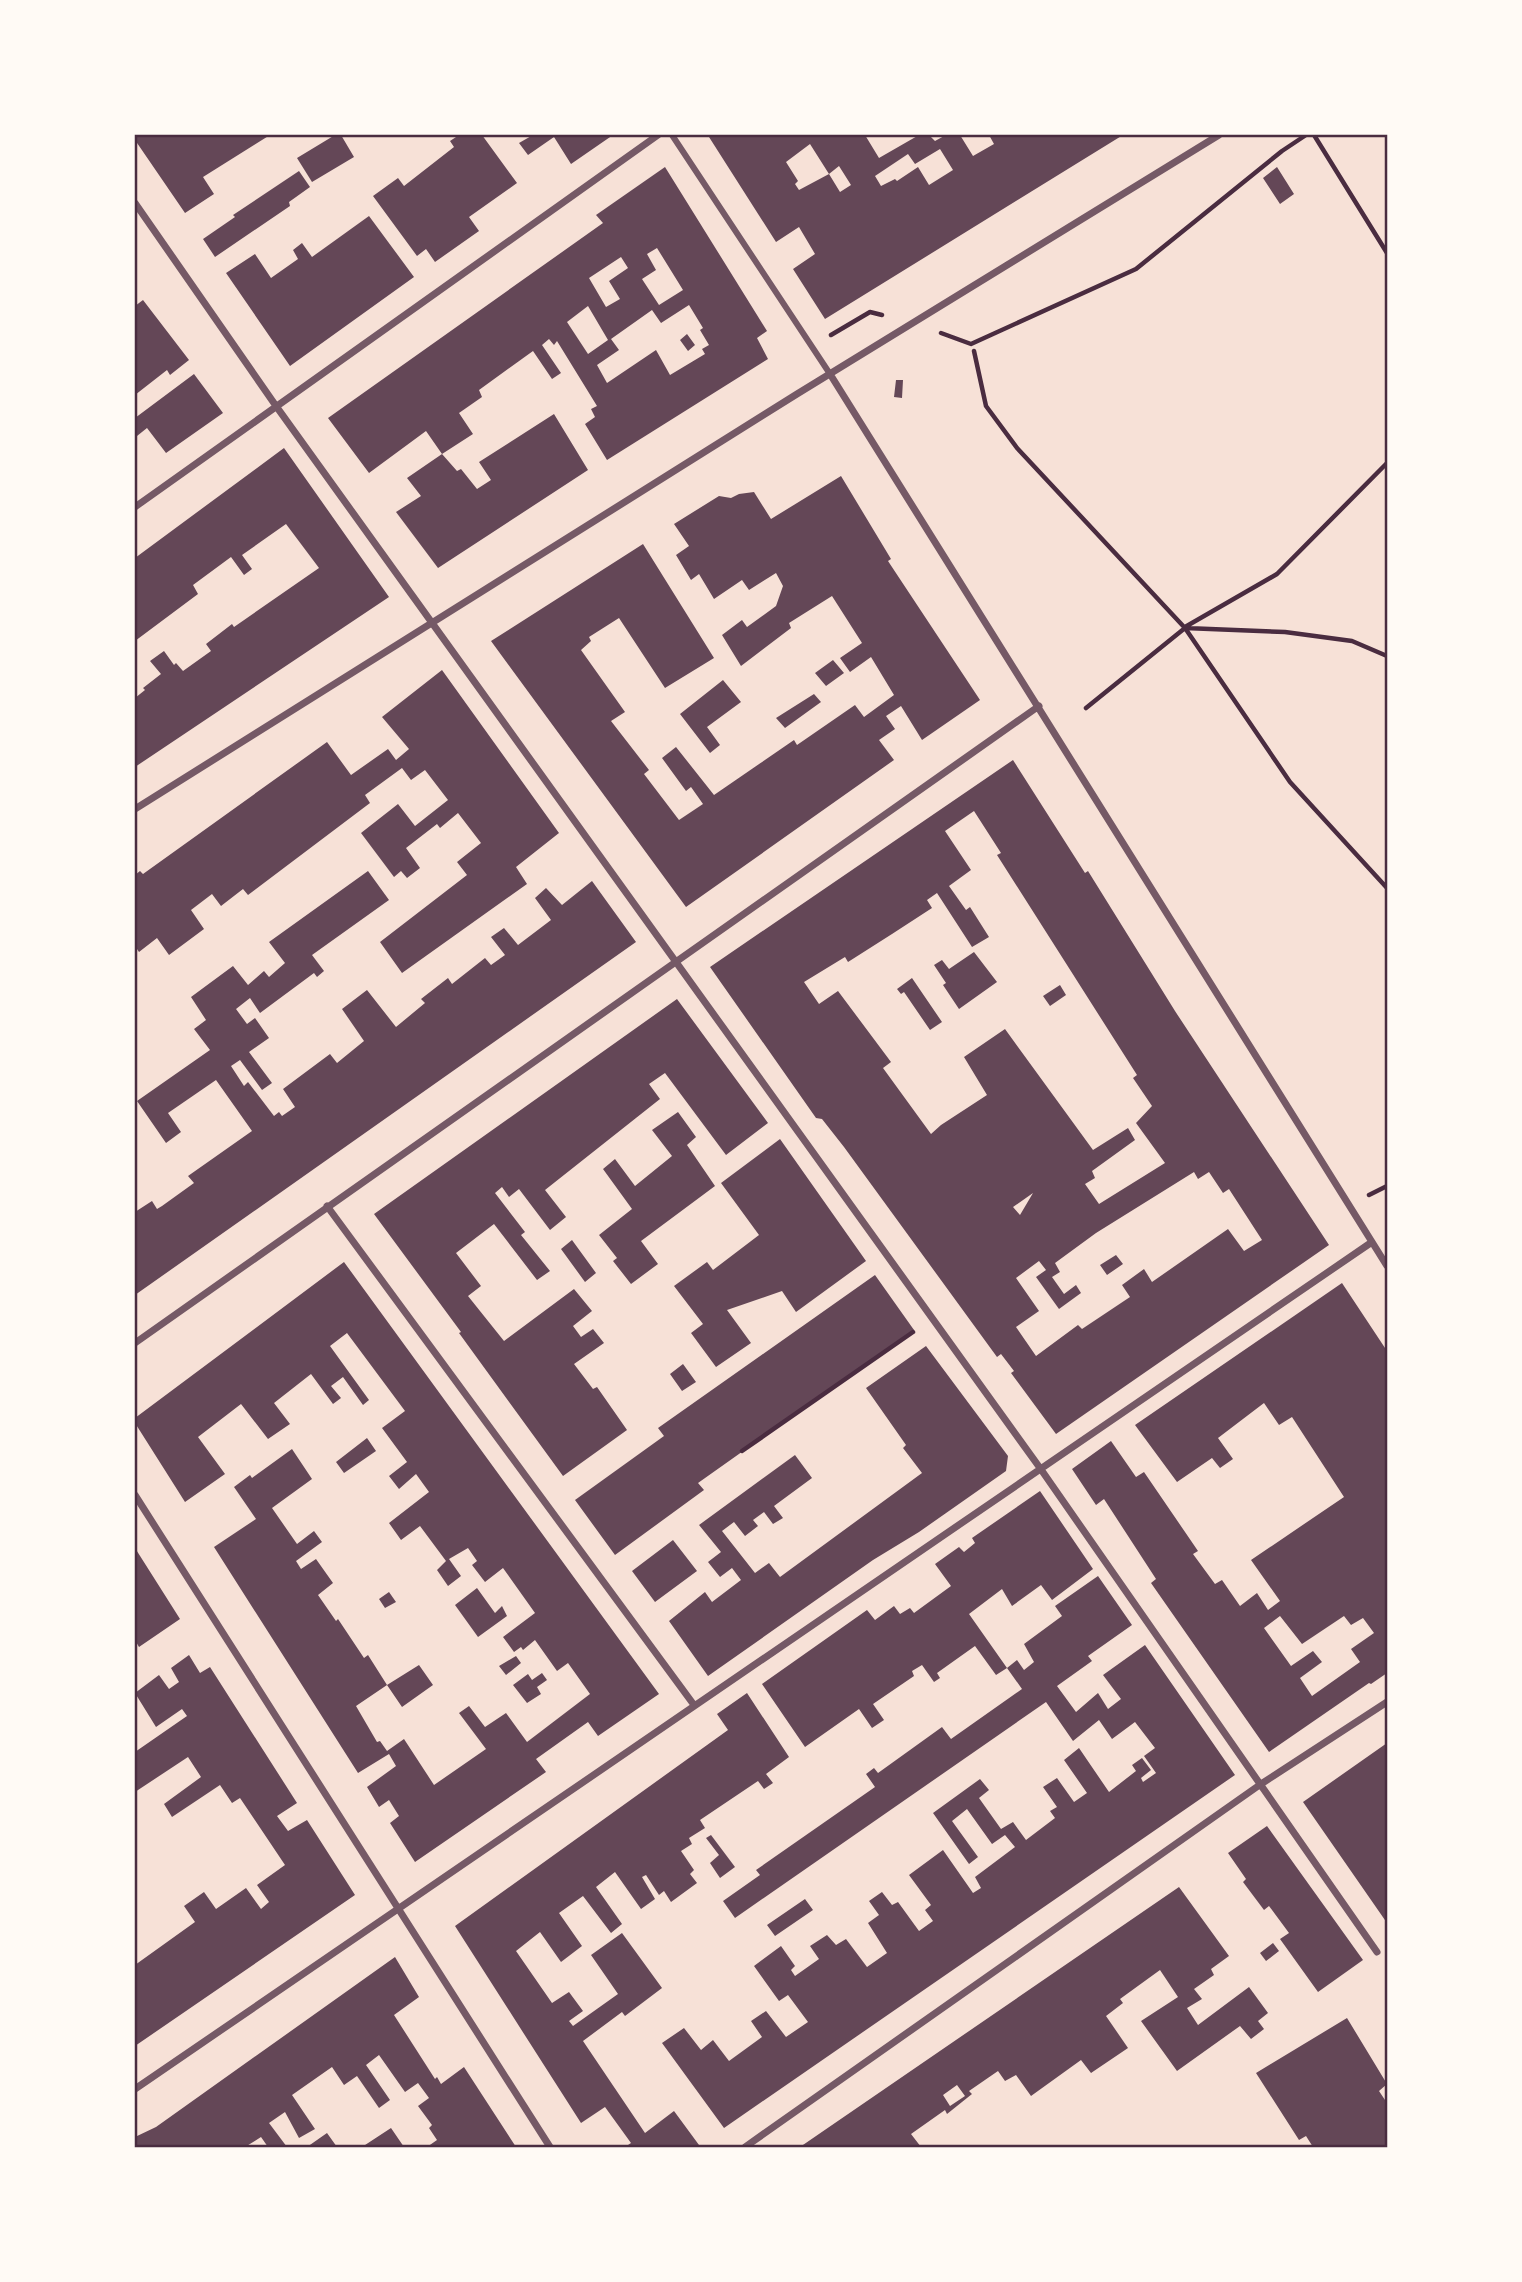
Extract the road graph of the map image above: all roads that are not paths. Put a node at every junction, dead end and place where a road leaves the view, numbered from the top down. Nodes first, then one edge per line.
1 (659, 135) edge
2 (672, 135) edge
3 (1219, 135) edge
4 (135, 203) edge
5 (830, 374) junction
6 (276, 406) junction
7 (135, 507) edge
8 (433, 621) junction
9 (1038, 706) junction
10 (135, 809) edge
11 (675, 960) junction
12 (327, 1206) junction
13 (1372, 1242) junction
14 (1387, 1266) edge
15 (135, 1343) edge
16 (1040, 1468) junction
17 (135, 1495) edge
18 (1387, 1702) edge
19 (694, 1705) junction
20 (1261, 1784) junction
21 (396, 1909) junction
22 (1377, 1952) dead end
23 (135, 2088) edge
24 (550, 2147) edge
25 (745, 2147) edge

1 - 6 street
2 - 5 street
3 - 5 street
4 - 6 street
5 - 8 street
5 - 9 street
6 - 7 street
6 - 8 street
8 - 10 street
8 - 11 street
9 - 11 street
9 - 13 street
11 - 12 street
11 - 16 street
12 - 15 street
12 - 19 street
13 - 14 street
13 - 16 street
16 - 19 street
16 - 20 street
17 - 21 street
18 - 20 street
19 - 21 street
20 - 22 street
20 - 25 street
21 - 23 street
21 - 24 street

